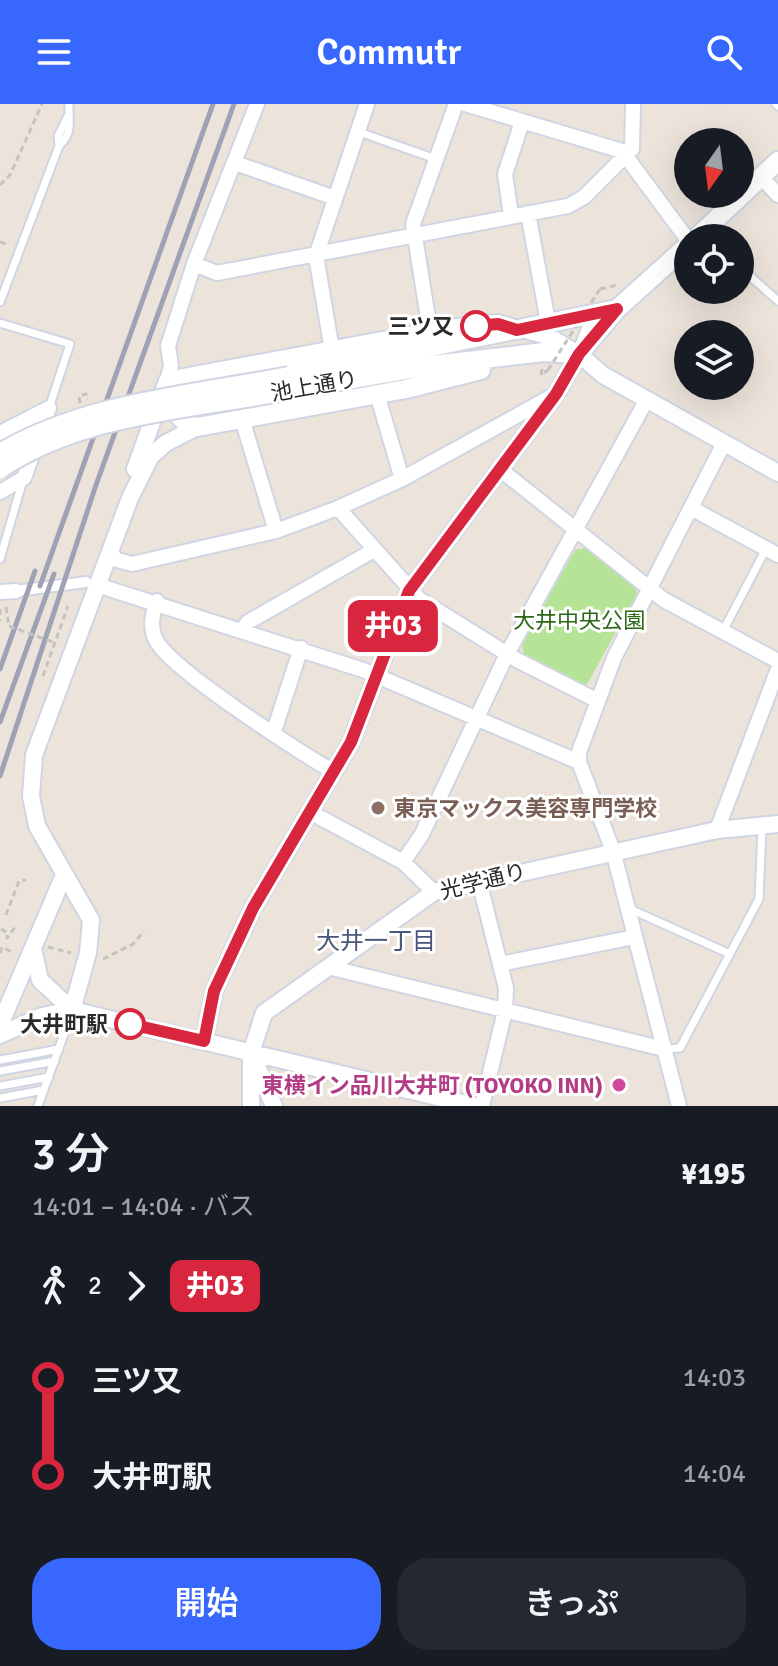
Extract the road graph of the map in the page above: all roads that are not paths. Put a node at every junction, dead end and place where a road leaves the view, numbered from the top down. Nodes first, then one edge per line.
1 (69, 104) edge
2 (257, 104) edge
3 (367, 104) edge
4 (456, 104) edge
5 (465, 104) edge
6 (633, 104) edge
7 (522, 122) junction
8 (358, 132) junction
9 (625, 155) junction
10 (436, 159) junction
11 (778, 161) edge
12 (235, 163) junction
13 (760, 176) junction
14 (778, 195) edge
15 (335, 198) junction
16 (528, 213) junction
17 (511, 216) junction
18 (683, 224) edge
19 (711, 224) edge
20 (412, 235) junction
21 (316, 256) junction
22 (674, 258) edge
23 (194, 264) junction
24 (754, 280) edge
25 (778, 301) edge
26 (0, 302) edge
27 (617, 309) junction
28 (595, 314) junction
29 (548, 322) junction
30 (0, 323) edge
31 (517, 330) junction
32 (430, 331) junction
33 (332, 350) junction
34 (579, 354) junction
35 (520, 356) junction
36 (188, 377) junction
37 (167, 381) junction
38 (290, 383) junction
39 (377, 394) junction
40 (556, 394) junction
41 (646, 401) junction
42 (49, 408) junction
43 (242, 419) junction
44 (197, 427) junction
45 (0, 433) edge
46 (723, 445) junction
47 (0, 453) edge
48 (0, 469) edge
49 (501, 470) junction
50 (778, 473) edge
51 (24, 478) junction
52 (402, 479) junction
53 (0, 492) edge
54 (130, 498) junction
55 (338, 508) junction
56 (691, 508) junction
57 (576, 530) junction
58 (276, 531) junction
59 (374, 550) junction
60 (772, 552) edge
61 (110, 553) junction
62 (0, 559) edge
63 (92, 583) junction
64 (649, 589) junction
65 (16, 591) joint
66 (409, 591) junction
67 (0, 592) edge
68 (157, 601) junction
69 (243, 629) junction
70 (723, 631) junction
71 (301, 648) junction
72 (507, 654) junction
73 (778, 661) edge
74 (778, 669) edge
75 (376, 675) junction
76 (596, 700) junction
77 (477, 719) junction
78 (274, 731) junction
79 (579, 762) junction
80 (334, 772) junction
81 (310, 812) junction
82 (770, 824) edge
83 (717, 830) junction
84 (613, 851) junction
85 (403, 862) junction
86 (64, 875) junction
87 (479, 881) junction
88 (434, 892) junction
89 (628, 908) junction
90 (49, 911) junction
91 (91, 920) junction
92 (634, 937) junction
93 (38, 947) junction
94 (730, 954) junction
95 (500, 964) junction
96 (328, 967) junction
97 (72, 1010) junction
98 (505, 1011) junction
99 (1, 1034) edge
100 (204, 1041) junction
101 (59, 1049) junction
102 (664, 1049) junction
103 (251, 1053) junction
104 (0, 1060) edge
105 (55, 1061) junction
106 (0, 1071) edge
107 (49, 1077) junction
108 (0, 1086) edge
109 (44, 1090) junction
110 (0, 1098) edge
111 (38, 1106) edge
112 (251, 1106) edge
113 (274, 1106) edge
114 (475, 1106) edge
115 (482, 1106) edge
116 (679, 1106) edge

1 - 26 lane
2 - 12 street
3 - 8 street
4 - 10 street
5 - 7 street
6 - 9 street
7 - 9 street
7 - 17 street
8 - 10 lane
8 - 15 street
9 - 16 street
9 - 18 street
10 - 20 street
11 - 13 main road, 池上通り
12 - 15 street
12 - 23 street
13 - 14 street
13 - 19 main road, 池上通り
15 - 21 street
16 - 17 street
16 - 29 street
17 - 20 street
20 - 21 street
20 - 32 street
21 - 23 street
21 - 33 street
22 - 27 main road, 池上通り
23 - 37 street
24 - 25 lane
27 - 28 main road, 池上通り
27 - 34 main road, 池上通り
28 - 29 main road, 池上通り
28 - 34 street
29 - 31 main road, 池上通り
30 - 42 lane
31 - 32 main road
31 - 34 street
31 - 38 main road, 池上通り
32 - 33 main road
33 - 36 main road
34 - 35 main road, 池上通り
34 - 40 street
34 - 41 street
35 - 38 main road, 池上通り
35 - 39 main road
36 - 37 main road
36 - 44 main road
37 - 54 street
38 - 47 main road, 池上通り, bridge
38 - 48 main road, 池上通り, bridge
39 - 43 main road
39 - 52 street
40 - 49 street
40 - 52 street
41 - 46 street
41 - 57 street
42 - 45 street
42 - 51 street
43 - 44 main road
43 - 58 street
44 - 54 street
46 - 50 street
46 - 56 street
49 - 57 street
49 - 66 street
51 - 53 street
51 - 62 lane
52 - 55 street
54 - 61 street
55 - 58 street
55 - 59 street
56 - 60 street
56 - 64 street
57 - 64 street
57 - 72 street
58 - 61 street
59 - 66 street
59 - 69 street
60 - 70 lane
61 - 63 street
63 - 65 street
63 - 68 street
63 - 86 street
64 - 70 street
64 - 76 street
65 - 67 street
66 - 72 street
66 - 75 street
68 - 69 street
68 - 78 street
69 - 71 street
70 - 73 street
71 - 75 street
71 - 78 street
72 - 76 street
72 - 77 street
74 - 83 street
75 - 77 street
75 - 80 street
76 - 79 street
77 - 79 street
77 - 85 street
78 - 80 street
79 - 84 street
80 - 81 street
81 - 85 street
81 - 100 street
82 - 83 street, 光学通り
82 - 94 lane
83 - 84 street, 光学通り
84 - 87 street, 光学通り
84 - 89 street
85 - 88 street
86 - 90 street
86 - 91 street
87 - 88 street, 光学通り
87 - 95 street
88 - 96 street, 光学通り
89 - 92 street
89 - 94 lane
90 - 91 street
90 - 93 street
91 - 97 street
92 - 95 street
92 - 102 street
93 - 97 street
93 - 99 street
94 - 102 lane
95 - 98 street
96 - 98 street
96 - 103 street, 光学通り
97 - 99 street
97 - 100 street
97 - 101 lane
98 - 102 street
98 - 115 street
100 - 103 street
101 - 104 lane
101 - 105 lane
102 - 116 street
103 - 112 street, 光学通り
103 - 113 street
103 - 114 street
105 - 106 lane
105 - 107 lane
107 - 108 lane
107 - 109 lane
109 - 110 lane
109 - 111 lane

